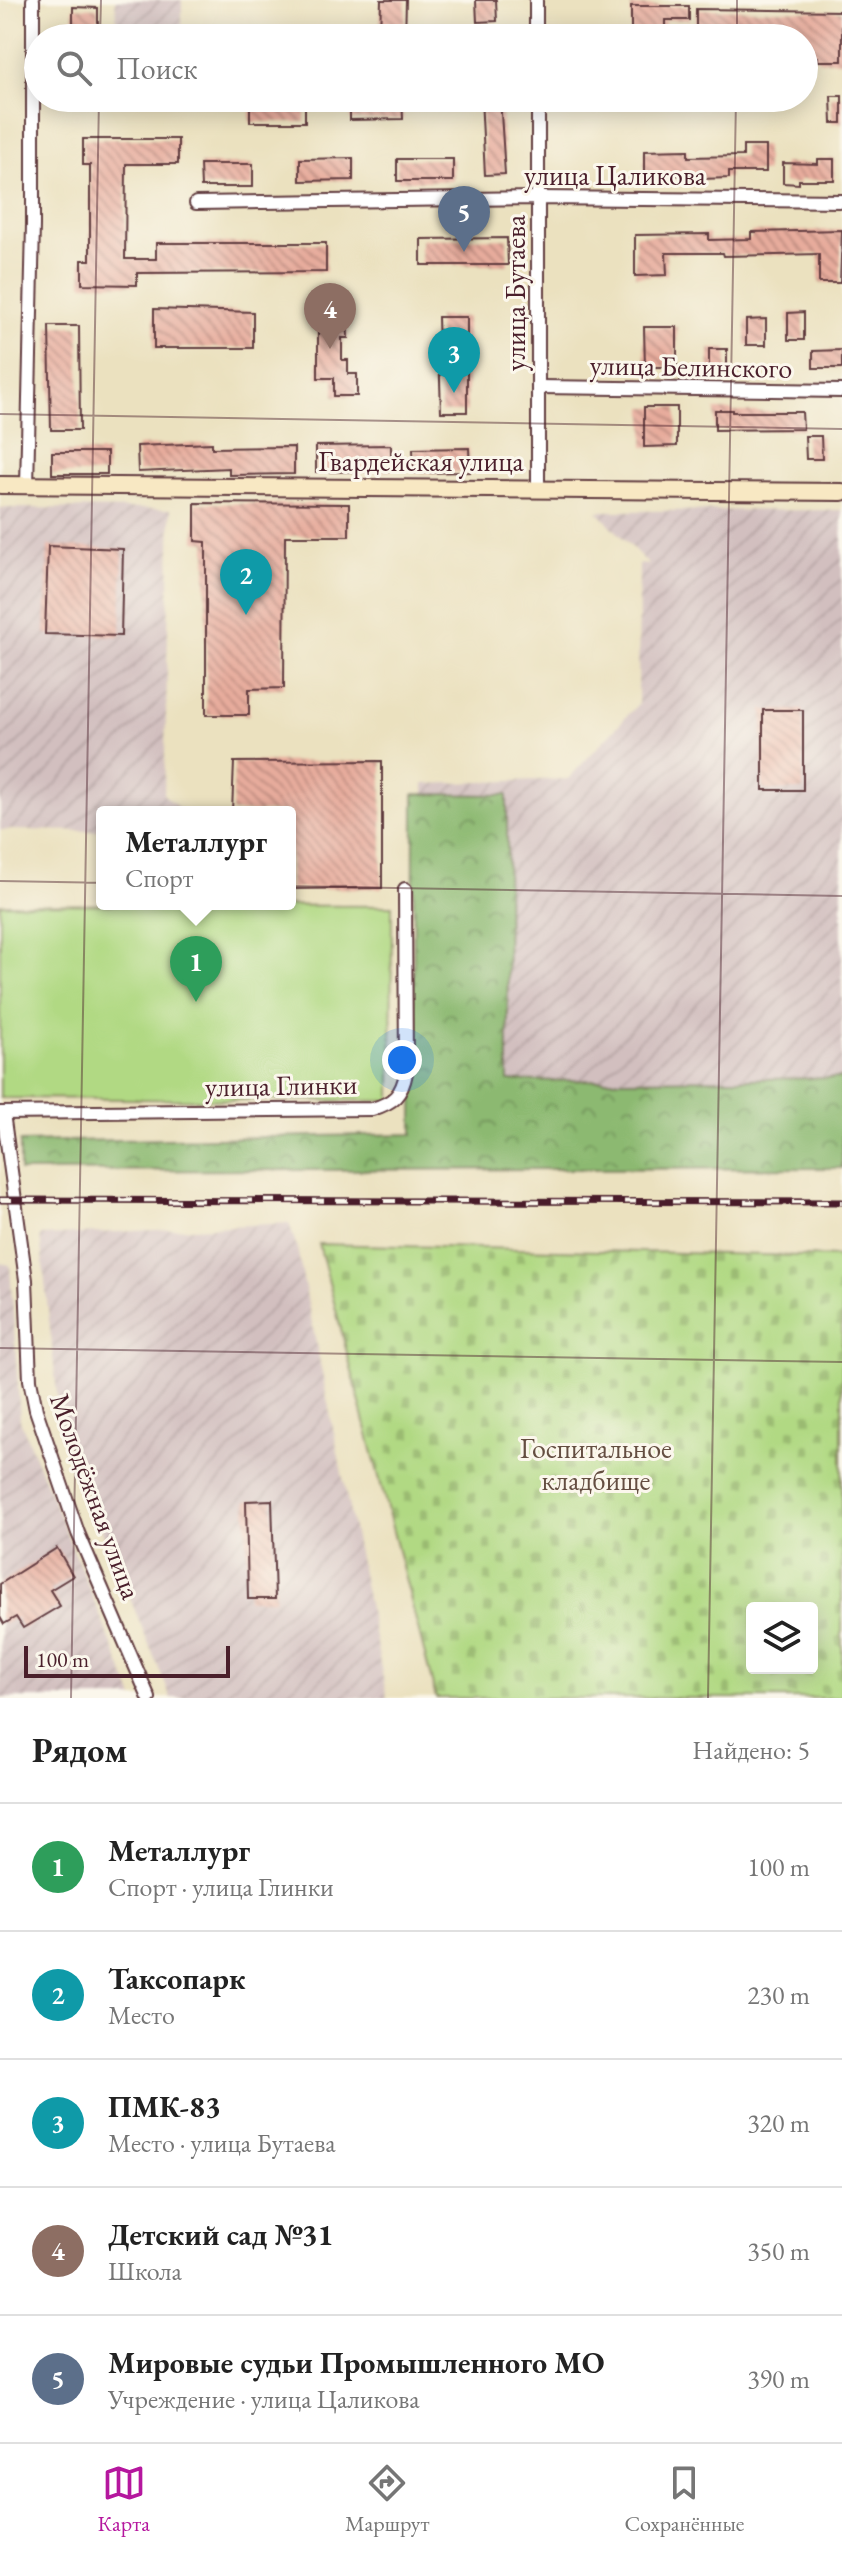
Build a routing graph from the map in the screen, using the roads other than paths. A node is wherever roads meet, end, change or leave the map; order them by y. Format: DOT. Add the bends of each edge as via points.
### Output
graph roads {
  1 [pos="33,0"];
  2 [pos="536,0"];
  3 [pos="33,24"];
  4 [pos="536,24"];
  5 [pos="33,112"];
  6 [pos="538,112"];
  7 [pos="539,198"];
  8 [pos="842,201"];
  9 [pos="196,203"];
  10 [pos="539,387"];
  11 [pos="842,391"];
  12 [pos="0,485"];
  13 [pos="27,486"];
  14 [pos="538,488"];
  15 [pos="842,492"];
  16 [pos="405,889"];
  17 [pos="2,1113"];
  18 [pos="149,1698"];
  1 -- 3 [label="street"];
  2 -- 4 [label="street"];
  5 -- 13 [label="street"];
  6 -- 7 [label="street, улица Бутаева"];
  7 -- 8 [label="street, улица Цаликова"];
  7 -- 9 [label="street, улица Цаликова"];
  7 -- 10 [label="street, улица Бутаева"];
  10 -- 11 [label="street, улица Белинского"];
  10 -- 14 [label="street, улица Бутаева"];
  12 -- 13 [label="street, Гвардейская улица"];
  13 -- 14 [label="street, Гвардейская улица"];
  14 -- 15 [label="street, Гвардейская улица"];
  16 -- 17 [label="street, улица Глинки" via="406,1073 404,1087 388,1104 372,1109"];
  17 -- 18 [label="street, Молодёжная улица" via="26,1280 36,1410 78,1533"];
}
